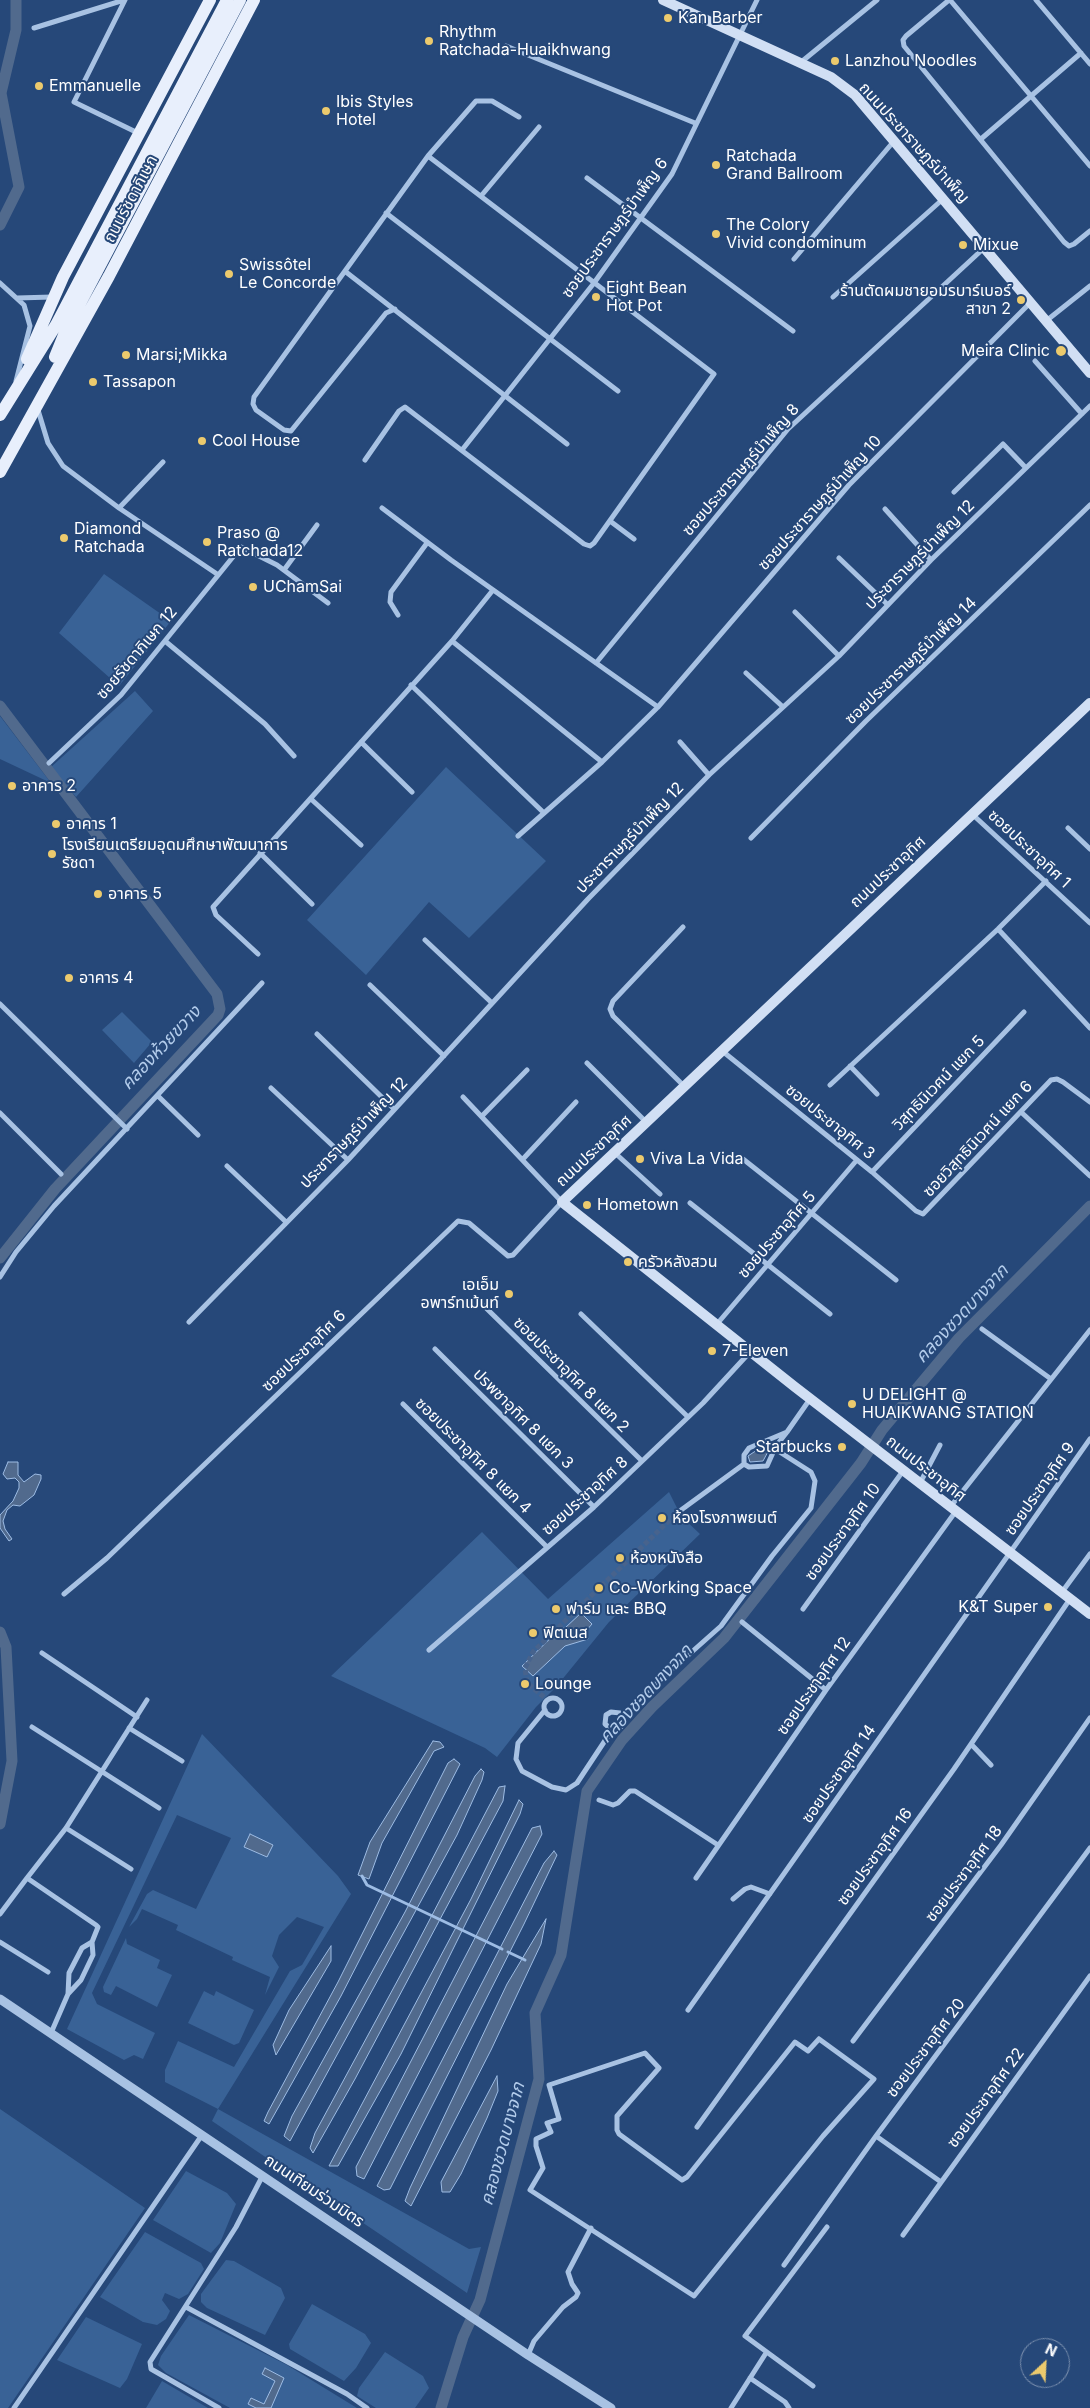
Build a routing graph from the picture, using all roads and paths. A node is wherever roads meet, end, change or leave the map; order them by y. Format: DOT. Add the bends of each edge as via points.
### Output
graph roads {
  1 [pos="124,0"];
  2 [pos="210,0"];
  3 [pos="227,0"];
  4 [pos="240,0"];
  5 [pos="254,0"];
  6 [pos="664,0"];
  7 [pos="757,0"];
  8 [pos="877,0"];
  9 [pos="950,0"];
  10 [pos="1036,0"];
  11 [pos="34,28"];
  12 [pos="739,35"];
  13 [pos="506,46"];
  14 [pos="1081,54"];
  15 [pos="799,64"];
  16 [pos="1090,64"];
  17 [pos="1032,96"];
  18 [pos="519,117"];
  19 [pos="695,123"];
  20 [pos="539,127"];
  21 [pos="139,133"];
  22 [pos="981,139"];
  23 [pos="894,141"];
  24 [pos="428,156"];
  25 [pos="1090,166"];
  26 [pos="587,178"];
  27 [pos="481,196"];
  28 [pos="944,198"];
  29 [pos="386,213"];
  30 [pos="641,219"];
  31 [pos="1089,234"];
  32 [pos="985,246"];
  33 [pos="794,259"];
  34 [pos="346,272"];
  35 [pos="0,283"];
  36 [pos="594,283"];
  37 [pos="1090,286"];
  38 [pos="54,297"];
  39 [pos="17,298"];
  40 [pos="832,298"];
  41 [pos="1031,302"];
  42 [pos="395,309"];
  43 [pos="1046,321"];
  44 [pos="793,331"];
  45 [pos="549,339"];
  46 [pos="1035,362"];
  47 [pos="1090,373"];
  48 [pos="13,391"];
  49 [pos="618,391"];
  50 [pos="504,395"];
  51 [pos="1090,406"];
  52 [pos="34,407"];
  53 [pos="1082,414"];
  54 [pos="0,415"];
  55 [pos="567,444"];
  56 [pos="462,450"];
  57 [pos="365,460"];
  58 [pos="164,462"];
  59 [pos="1026,468"];
  60 [pos="0,472"];
  61 [pos="954,492"];
  62 [pos="1090,505"];
  63 [pos="119,508"];
  64 [pos="382,508"];
  65 [pos="885,509"];
  66 [pos="610,521"];
  67 [pos="317,525"];
  68 [pos="634,539"];
  69 [pos="427,543"];
  70 [pos="839,558"];
  71 [pos="931,560"];
  72 [pos="284,570"];
  73 [pos="217,574"];
  74 [pos="493,590"];
  75 [pos="328,603"];
  76 [pos="888,605"];
  77 [pos="795,612"];
  78 [pos="398,615"];
  79 [pos="165,641"];
  80 [pos="452,641"];
  81 [pos="839,656"];
  82 [pos="596,663"];
  83 [pos="746,673"];
  84 [pos="411,685"];
  85 [pos="1090,702"];
  86 [pos="658,707"];
  87 [pos="783,707"];
  88 [pos="361,742"];
  89 [pos="680,742"];
  90 [pos="294,756"];
  91 [pos="602,762"];
  92 [pos="49,764"];
  93 [pos="709,774"];
  94 [pos="412,792"];
  95 [pos="311,799"];
  96 [pos="544,813"];
  97 [pos="972,814"];
  98 [pos="1068,828"];
  99 [pos="518,836"];
  100 [pos="751,838"];
  101 [pos="361,845"];
  102 [pos="1090,850"];
  103 [pos="260,853"];
  104 [pos="1046,881"];
  105 [pos="312,904"];
  106 [pos="1090,923"];
  107 [pos="683,927"];
  108 [pos="998,929"];
  109 [pos="425,940"];
  110 [pos="258,954"];
  111 [pos="262,983"];
  112 [pos="370,985"];
  113 [pos="492,1003"];
  114 [pos="0,1004"];
  115 [pos="1024,1012"];
  116 [pos="1090,1028"];
  117 [pos="317,1034"];
  118 [pos="721,1050"];
  119 [pos="444,1056"];
  120 [pos="587,1062"];
  121 [pos="850,1066"];
  122 [pos="527,1070"];
  123 [pos="830,1085"];
  124 [pos="684,1086"];
  125 [pos="271,1088"];
  126 [pos="877,1094"];
  127 [pos="158,1096"];
  128 [pos="463,1098"];
  129 [pos="576,1102"];
  130 [pos="1090,1102"];
  131 [pos="394,1110"];
  132 [pos="1021,1112"];
  133 [pos="0,1114"];
  134 [pos="482,1116"];
  135 [pos="647,1122"];
  136 [pos="126,1128"];
  137 [pos="198,1135"];
  138 [pos="615,1153"];
  139 [pos="523,1159"];
  140 [pos="348,1160"];
  141 [pos="743,1160"];
  142 [pos="856,1161"];
  143 [pos="227,1166"];
  144 [pos="872,1172"];
  145 [pos="61,1174"];
  146 [pos="1090,1176"];
  147 [pos="660,1194"];
  148 [pos="562,1202"];
  149 [pos="690,1203"];
  150 [pos="814,1213"];
  151 [pos="923,1214"];
  152 [pos="286,1222"];
  153 [pos="768,1265"];
  154 [pos="0,1277"];
  155 [pos="896,1280"];
  156 [pos="483,1305"];
  157 [pos="581,1314"];
  158 [pos="830,1314"];
  159 [pos="189,1322"];
  160 [pos="716,1324"];
  161 [pos="982,1329"];
  162 [pos="1090,1330"];
  163 [pos="435,1349"];
  164 [pos="750,1351"];
  165 [pos="1050,1379"];
  166 [pos="811,1398"];
  167 [pos="403,1404"];
  168 [pos="687,1416"];
  169 [pos="787,1432"];
  170 [pos="1090,1440"];
  171 [pos="940,1445"];
  172 [pos="775,1449"];
  173 [pos="642,1461"];
  174 [pos="744,1464"];
  175 [pos="903,1470"];
  176 [pos="920,1483"];
  177 [pos="594,1507"];
  178 [pos="953,1509"];
  179 [pos="677,1513"];
  180 [pos="546,1547"];
  181 [pos="1010,1552"];
  182 [pos="1090,1554"];
  183 [pos="64,1594"];
  184 [pos="1066,1596"];
  185 [pos="803,1609"];
  186 [pos="1090,1614"];
  187 [pos="742,1622"];
  188 [pos="429,1650"];
  189 [pos="42,1653"];
  190 [pos="826,1690"];
  191 [pos="148,1700"];
  192 [pos="544,1710"];
  193 [pos="137,1716"];
  194 [pos="624,1718"];
  195 [pos="1090,1718"];
  196 [pos="32,1727"];
  197 [pos="129,1728"];
  198 [pos="612,1730"];
  199 [pos="971,1744"];
  200 [pos="182,1761"];
  201 [pos="991,1765"];
  202 [pos="102,1772"];
  203 [pos="599,1800"];
  204 [pos="159,1808"];
  205 [pos="66,1828"];
  206 [pos="718,1845"];
  207 [pos="1090,1848"];
  208 [pos="131,1869"];
  209 [pos="27,1878"];
  210 [pos="696,1878"];
  211 [pos="770,1894"];
  212 [pos="733,1898"];
  213 [pos="0,1914"];
  214 [pos="0,1942"];
  215 [pos="92,1942"];
  216 [pos="48,1972"];
  217 [pos="1090,1976"];
  218 [pos="68,1994"];
  219 [pos="0,1999"];
  220 [pos="688,2010"];
  221 [pos="51,2033"];
  222 [pos="853,2041"];
  223 [pos="697,2128"];
  224 [pos="203,2134"];
  225 [pos="876,2136"];
  226 [pos="263,2175"];
  227 [pos="941,2182"];
  228 [pos="827,2227"];
  229 [pos="591,2228"];
  230 [pos="903,2235"];
  231 [pos="784,2265"];
  232 [pos="186,2307"];
  233 [pos="766,2353"];
  234 [pos="528,2355"];
  235 [pos="750,2378"];
  236 [pos="813,2386"];
  237 [pos="14,2408"];
  238 [pos="219,2408"];
  239 [pos="367,2408"];
  240 [pos="611,2408"];
  241 [pos="731,2408"];
  242 [pos="789,2408"];
  1 -- 11 [label="street"];
  1 -- 21 [label="street" via="74,102"];
  2 -- 21 [label="main road, ถนนรัชดาภิเษก"];
  3 -- 48 [label="main road, ถนนรัชดาภิเษก" via="56,325"];
  4 -- 52 [label="main road, ถนนรัชดาภิเษก" via="66,330"];
  5 -- 52 [label="main road, ถนนรัชดาภิเษก" via="109,276"];
  6 -- 12 [label="main road, ถนนประชาราษฎร์บำเพ็ญ"];
  7 -- 12 [label="street, ซอยประชาราษฎร์บำเพ็ญ 6"];
  8 -- 15 [label="street"];
  9 -- 17 [label="street"];
  9 -- 22 [label="street" via="906,36 904,46"];
  10 -- 14 [label="street"];
  12 -- 15 [label="main road, ถนนประชาราษฎร์บำเพ็ญ"];
  12 -- 19 [label="street, ซอยประชาราษฎร์บำเพ็ญ 6"];
  13 -- 19 [label="street"];
  14 -- 16 [label="street"];
  14 -- 17 [label="street"];
  15 -- 23 [label="main road, ถนนประชาราษฎร์บำเพ็ญ" via="830,77 855,95"];
  17 -- 22 [label="street"];
  17 -- 25 [label="street"];
  18 -- 24 [label="street" via="492,101 476,101"];
  19 -- 30 [label="street, ซอยประชาราษฎร์บำเพ็ญ 6" via="672,174"];
  20 -- 27 [label="street"];
  21 -- 38 [label="main road, ถนนรัชดาภิเษก"];
  22 -- 31 [label="street" via="1064,242 1069,246"];
  23 -- 28 [label="main road, ถนนประชาราษฎร์บำเพ็ญ"];
  23 -- 33 [label="street"];
  24 -- 27 [label="street"];
  24 -- 29 [label="street"];
  26 -- 30 [label="street"];
  27 -- 36 [label="street"];
  28 -- 32 [label="main road, ถนนประชาราษฎร์บำเพ็ญ"];
  28 -- 40 [label="street"];
  29 -- 34 [label="street"];
  29 -- 45 [label="street"];
  30 -- 36 [label="street, ซอยประชาราษฎร์บำเพ็ญ 6"];
  30 -- 44 [label="street"];
  32 -- 41 [label="main road, ถนนประชาราษฎร์บำเพ็ญ"];
  32 -- 82 [label="street, ซอยประชาราษฎร์บำเพ็ญ 8" via="788,429"];
  34 -- 42 [label="street"];
  34 -- 42 [label="street" via="254,397 256,410 284,430 291,431 386,313"];
  35 -- 39 [label="street"];
  36 -- 45 [label="street, ซอยประชาราษฎร์บำเพ็ญ 6"];
  36 -- 66 [label="street" via="714,374"];
  37 -- 43 [label="street"];
  38 -- 39 [label="street"];
  38 -- 48 [label="main road, ถนนรัชดาภิเษก"];
  39 -- 48 [label="street" via="24,305 30,326"];
  41 -- 43 [label="main road, ถนนประชาราษฎร์บำเพ็ญ"];
  41 -- 86 [label="street, ซอยประชาราษฎร์บำเพ็ญ 10" via="849,485"];
  42 -- 50 [label="street"];
  43 -- 47 [label="main road, ถนนประชาราษฎร์บำเพ็ญ"];
  45 -- 49 [label="street"];
  45 -- 50 [label="street, ซอยประชาราษฎร์บำเพ็ญ 6"];
  46 -- 53 [label="street"];
  48 -- 54 [label="main road, ถนนรัชดาภิเษก"];
  50 -- 55 [label="street"];
  50 -- 56 [label="street, ซอยประชาราษฎร์บำเพ็ญ 6"];
  51 -- 53 [label="street, ประชาราษฎร์บำเพ็ญ 12"];
  52 -- 60 [label="main road, ถนนรัชดาภิเษก"];
  52 -- 63 [label="street" via="56,459"];
  53 -- 59 [label="street, ประชาราษฎร์บำเพ็ญ 12"];
  56 -- 57 [label="street" via="405,407"];
  56 -- 66 [label="street" via="584,544 590,546 594,543"];
  58 -- 63 [label="street"];
  59 -- 61 [label="street" via="1002,444"];
  59 -- 71 [label="street, ประชาราษฎร์บำเพ็ญ 12"];
  62 -- 100 [label="street, ซอยประชาราษฎร์บำเพ็ญ 14" via="869,718"];
  63 -- 73 [label="street"];
  64 -- 69 [label="street"];
  65 -- 71 [label="street"];
  66 -- 68 [label="street"];
  67 -- 72 [label="street"];
  69 -- 74 [label="street"];
  69 -- 78 [label="street" via="391,592 390,602"];
  70 -- 76 [label="street"];
  71 -- 76 [label="street, ประชาราษฎร์บำเพ็ญ 12"];
  72 -- 73 [label="street, ซอยรัชดาภิเษก 12" via="241,546"];
  72 -- 75 [label="street, ซอยรัชดาภิเษก 12"];
  73 -- 79 [label="street, ซอยรัชดาภิเษก 12"];
  74 -- 80 [label="street"];
  74 -- 82 [label="street"];
  76 -- 81 [label="street, ประชาราษฎร์บำเพ็ญ 12"];
  77 -- 81 [label="street"];
  79 -- 90 [label="street" via="265,724"];
  79 -- 92 [label="street, ซอยรัชดาภิเษก 12" via="121,695"];
  80 -- 84 [label="street"];
  80 -- 91 [label="street"];
  81 -- 87 [label="street, ประชาราษฎร์บำเพ็ญ 12"];
  82 -- 86 [label="street"];
  83 -- 87 [label="street"];
  84 -- 88 [label="street"];
  84 -- 96 [label="street"];
  85 -- 97 [label="main road, ถนนประชาอุทิศ"];
  86 -- 91 [label="street, ซอยประชาราษฎร์บำเพ็ญ 10"];
  87 -- 93 [label="street, ประชาราษฎร์บำเพ็ญ 12"];
  88 -- 94 [label="street"];
  88 -- 95 [label="street"];
  89 -- 93 [label="street"];
  91 -- 96 [label="street, ซอยประชาราษฎร์บำเพ็ญ 10"];
  93 -- 113 [label="street, ประชาราษฎร์บำเพ็ญ 12"];
  95 -- 101 [label="street"];
  95 -- 103 [label="street"];
  96 -- 99 [label="street, ซอยประชาราษฎร์บำเพ็ญ 10"];
  97 -- 104 [label="street, ซอยประชาอุทิศ 1"];
  97 -- 118 [label="main road, ถนนประชาอุทิศ"];
  98 -- 102 [label="street"];
  103 -- 105 [label="street"];
  103 -- 110 [label="street" via="213,907 216,915"];
  104 -- 106 [label="street, ซอยประชาอุทิศ 1"];
  104 -- 108 [label="street"];
  107 -- 124 [label="street" via="613,1001 610,1009"];
  108 -- 116 [label="street"];
  108 -- 121 [label="street"];
  109 -- 113 [label="street"];
  111 -- 127 [label="street"];
  112 -- 119 [label="street"];
  113 -- 119 [label="street, ประชาราษฎร์บำเพ็ญ 12"];
  114 -- 136 [label="street"];
  115 -- 144 [label="street, วิสุทธินิเวศน์ แยก 5"];
  117 -- 131 [label="street"];
  118 -- 124 [label="main road, ถนนประชาอุทิศ"];
  118 -- 142 [label="street, ซอยประชาอุทิศ 3"];
  119 -- 131 [label="street, ประชาราษฎร์บำเพ็ญ 12"];
  120 -- 135 [label="street"];
  121 -- 123 [label="street"];
  121 -- 126 [label="street"];
  122 -- 134 [label="street"];
  124 -- 135 [label="main road, ถนนประชาอุทิศ"];
  125 -- 140 [label="street"];
  127 -- 136 [label="street"];
  127 -- 137 [label="street"];
  128 -- 134 [label="street"];
  129 -- 139 [label="street"];
  130 -- 132 [label="street, ซอยวิสุทธินิเวศน์ แยก 6" via="1057,1079 1051,1080"];
  131 -- 140 [label="street, ประชาราษฎร์บำเพ็ญ 12"];
  132 -- 146 [label="street"];
  132 -- 151 [label="street, ซอยวิสุทธินิเวศน์ แยก 6"];
  133 -- 145 [label="street"];
  134 -- 139 [label="street"];
  135 -- 138 [label="main road, ถนนประชาอุทิศ"];
  136 -- 154 [label="street" via="54,1206"];
  138 -- 147 [label="street"];
  138 -- 148 [label="main road, ถนนประชาอุทิศ"];
  139 -- 148 [label="street"];
  140 -- 152 [label="street, ประชาราษฎร์บำเพ็ญ 12"];
  141 -- 150 [label="street"];
  142 -- 144 [label="street, ซอยประชาอุทิศ 3"];
  142 -- 150 [label="street, ซอยประชาอุทิศ 5"];
  143 -- 152 [label="street"];
  144 -- 151 [label="street, ซอยประชาอุทิศ 3"];
  148 -- 160 [label="main road, ถนนประชาอุทิศ"];
  148 -- 183 [label="street, ซอยประชาอุทิศ 6" via="513,1255 508,1256 468,1223 458,1221 107,1558"];
  149 -- 153 [label="street"];
  150 -- 153 [label="street, ซอยประชาอุทิศ 5"];
  150 -- 155 [label="street"];
  152 -- 159 [label="street, ประชาราษฎร์บำเพ็ญ 12"];
  153 -- 158 [label="street"];
  153 -- 160 [label="street, ซอยประชาอุทิศ 5"];
  156 -- 173 [label="street, ซอยประชาอุทิศ 8 แยก 2"];
  157 -- 168 [label="street"];
  160 -- 164 [label="main road, ถนนประชาอุทิศ"];
  161 -- 165 [label="street"];
  162 -- 165 [label="street, ซอยประชาอุทิศ 12"];
  163 -- 177 [label="street, ปรพชาอุทิศ 8 แยก 3"];
  164 -- 166 [label="main road, ถนนประชาอุทิศ"];
  164 -- 168 [label="street, ซอยประชาอุทิศ 8"];
  165 -- 178 [label="street, ซอยประชาอุทิศ 12"];
  166 -- 169 [label="street"];
  166 -- 175 [label="main road, ถนนประชาอุทิศ"];
  167 -- 180 [label="street, ซอยประชาอุทิศ 8 แยก 4"];
  168 -- 173 [label="street, ซอยประชาอุทิศ 8"];
  169 -- 172 [label="street"];
  169 -- 174 [label="street" via="749,1448 744,1455"];
  170 -- 181 [label="street, ซอยประชาอุทิศ 9"];
  171 -- 176 [label="street"];
  172 -- 174 [label="street" via="767,1466 748,1467"];
  172 -- 194 [label="street" via="810,1472 815,1481 811,1508 721,1626 641,1697"];
  173 -- 177 [label="street, ซอยประชาอุทิศ 8"];
  174 -- 179 [label="street"];
  175 -- 176 [label="main road, ถนนประชาอุทิศ"];
  175 -- 185 [label="street, ซอยประชาอุทิศ 10"];
  176 -- 178 [label="main road, ถนนประชาอุทิศ"];
  177 -- 180 [label="street, ซอยประชาอุทิศ 8"];
  178 -- 181 [label="main road, ถนนประชาอุทิศ"];
  178 -- 190 [label="street, ซอยประชาอุทิศ 12"];
  180 -- 188 [label="street, ซอยประชาอุทิศ 8"];
  181 -- 184 [label="main road, ถนนประชาอุทิศ"];
  181 -- 211 [label="street, ซอยประชาอุทิศ 14"];
  182 -- 184 [label="street, ซอยประชาอุทิศ 16"];
  184 -- 186 [label="main road, ถนนประชาอุทิศ"];
  184 -- 199 [label="street, ซอยประชาอุทิศ 16"];
  187 -- 190 [label="street"];
  189 -- 193 [label="street"];
  190 -- 206 [label="street, ซอยประชาอุทิศ 12"];
  191 -- 193 [label="street"];
  192 -- 192 [label="street" via="554,1716 562,1710 562,1704 559,1699 545,1698"];
  192 -- 198 [label="street" via="518,1743 516,1759 522,1771 552,1787 566,1790 577,1783"];
  193 -- 197 [label="street"];
  194 -- 198 [label="street" via="621,1727"];
  194 -- 198 [label="street" via="617,1711 608,1713 606,1724"];
  195 -- 222 [label="street, ซอยประชาอุทิศ 18" via="1001,1846"];
  196 -- 202 [label="street"];
  197 -- 200 [label="street"];
  197 -- 202 [label="street"];
  199 -- 201 [label="street"];
  199 -- 223 [label="street, ซอยประชาอุทิศ 16"];
  202 -- 204 [label="street"];
  202 -- 205 [label="street"];
  203 -- 206 [label="street" via="613,1805 630,1791 635,1791"];
  205 -- 208 [label="street"];
  205 -- 209 [label="street"];
  206 -- 210 [label="street, ซอยประชาอุทิศ 12"];
  207 -- 225 [label="street, ซอยประชาอุทิศ 20"];
  209 -- 213 [label="street"];
  209 -- 215 [label="street" via="96,1925"];
  211 -- 212 [label="street" via="750,1887"];
  211 -- 220 [label="street, ซอยประชาอุทิศ 14"];
  214 -- 216 [label="street"];
  215 -- 218 [label="street" via="94,1955 81,1980"];
  215 -- 218 [label="street" via="82,1948 69,1973"];
  217 -- 227 [label="street, ซอยประชาอุทิศ 22"];
  218 -- 221 [label="street"];
  219 -- 221 [label="street, ถนนเทียมร่วมมิตร"];
  221 -- 224 [label="street, ถนนเทียมร่วมมิตร"];
  224 -- 226 [label="street, ถนนเทียมร่วมมิตร"];
  224 -- 237 [label="street"];
  225 -- 227 [label="street"];
  225 -- 231 [label="street, ซอยประชาอุทิศ 20"];
  226 -- 232 [label="street" via="236,2227"];
  226 -- 234 [label="street, ถนนเทียมร่วมมิตร"];
  227 -- 230 [label="street, ซอยประชาอุทิศ 22"];
  228 -- 233 [label="street" via="745,2336"];
  229 -- 229 [label="street" via="530,2190 543,2168 536,2139 551,2132 547,2123 559,2118 549,2085 645,2053 659,2068 617,2116 617,2130 682,2180 795,2042 808,2051 819,2039 874,2079 823,2136 694,2296"];
  229 -- 234 [label="street" via="568,2272 576,2297 562,2307 534,2341"];
  232 -- 238 [label="street" via="156,2351 150,2362 151,2369"];
  232 -- 239 [label="street"];
  233 -- 235 [label="street"];
  233 -- 236 [label="street"];
  234 -- 240 [label="street, ถนนเทียมร่วมมิตร"];
  235 -- 241 [label="street"];
  235 -- 242 [label="street"];
}
